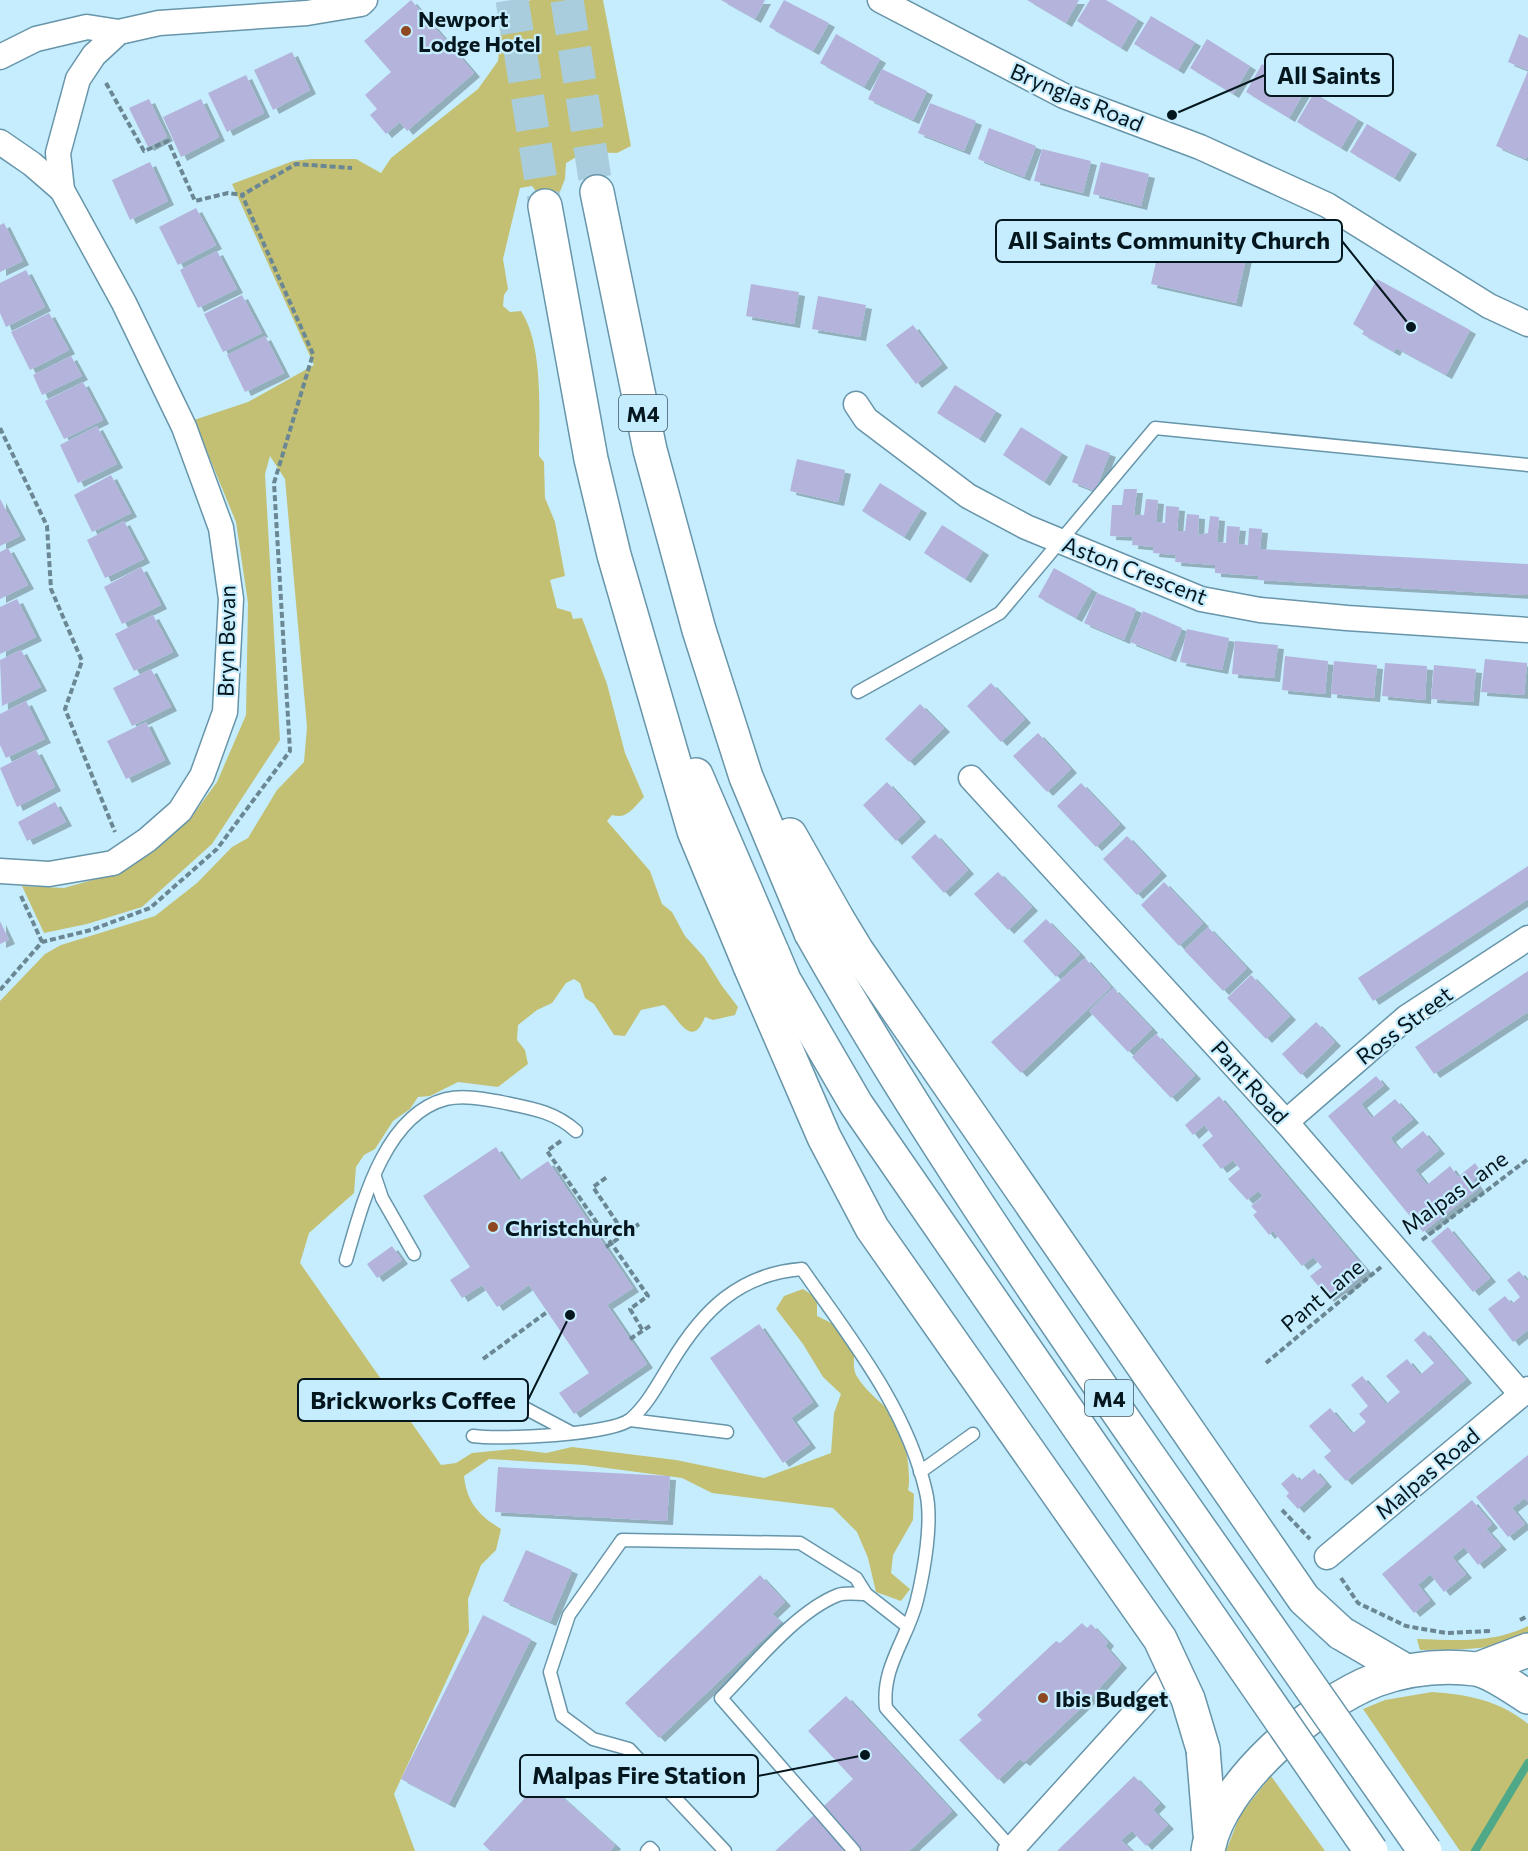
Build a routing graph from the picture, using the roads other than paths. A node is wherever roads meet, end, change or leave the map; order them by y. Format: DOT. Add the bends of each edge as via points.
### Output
graph roads {
  1 [pos="366,0"];
  2 [pos="880,0"];
  3 [pos="119,32"];
  4 [pos="0,57"];
  5 [pos="0,142"];
  6 [pos="62,190"];
  7 [pos="597,192"];
  8 [pos="545,207"];
  9 [pos="1528,324"];
  10 [pos="856,404"];
  11 [pos="1528,465"];
  12 [pos="1063,542"];
  13 [pos="1528,630"];
  14 [pos="858,692"];
  15 [pos="970,778"];
  16 [pos="0,871"];
  17 [pos="824,926"];
  18 [pos="1528,938"];
  19 [pos="762,960"];
  20 [pos="1286,1122"];
  21 [pos="576,1131"];
  22 [pos="375,1177"];
  23 [pos="414,1254"];
  24 [pos="346,1260"];
  25 [pos="1524,1392"];
  26 [pos="519,1405"];
  27 [pos="630,1420"];
  28 [pos="571,1432"];
  29 [pos="727,1432"];
  30 [pos="973,1434"];
  31 [pos="473,1436"];
  32 [pos="920,1472"];
  33 [pos="1327,1557"];
  34 [pos="866,1594"];
  35 [pos="907,1626"];
  36 [pos="1519,1638"];
  37 [pos="1478,1669"];
  38 [pos="1406,1671"];
  39 [pos="1164,1681"];
  40 [pos="1528,1697"];
  41 [pos="1209,1842"];
  42 [pos="1011,1850"];
  43 [pos="647,1851"];
  44 [pos="653,1851"];
  45 [pos="725,1851"];
  46 [pos="854,1851"];
  47 [pos="1371,1851"];
  48 [pos="1425,1851"];
  1 -- 3 [label="street" via="307,13 171,21"];
  2 -- 9 [label="street, Brynglas Road" via="1064,96 1200,147 1327,205 1489,306"];
  3 -- 4 [label="street" via="87,27 36,39"];
  3 -- 6 [label="street, Bryn Bevan" via="78,79 57,153"];
  5 -- 6 [label="street, Bryn Bevan"];
  6 -- 16 [label="street, Bryn Bevan" via="124,303 184,427 221,528 231,599 225,712 202,776 180,812 147,840 113,863 49,874"];
  7 -- 17 [label="main road, M4" via="650,450 699,630 746,777"];
  8 -- 19 [label="main road, M4" via="591,459 638,641"];
  10 -- 12 [label="street, Aston Crescent" via="866,419 968,496"];
  11 -- 12 [label="lane" via="1155,428"];
  12 -- 13 [label="street, Aston Crescent" via="1201,599 1347,618"];
  12 -- 14 [label="lane" via="1000,613"];
  15 -- 20 [label="street, Pant Road"];
  17 -- 38 [label="main road, M4, bridge" via="864,961 1304,1599 1341,1633"];
  17 -- 48 [label="main road, M4, bridge" via="862,1023 967,1190"];
  18 -- 20 [label="street, Ross Street" via="1407,1017"];
  19 -- 41 [label="main road, M4, bridge" via="824,1137 872,1228 1160,1640 1188,1699 1203,1749"];
  19 -- 47 [label="main road, M4, bridge" via="784,980 856,1104"];
  20 -- 25 [label="street, Pant Road"];
  21 -- 22 [label="lane" via="551,1113 477,1098 447,1099 420,1112 399,1129"];
  22 -- 23 [label="lane" via="382,1198"];
  22 -- 24 [label="lane"];
  25 -- 33 [label="street, Malpas Road"];
  26 -- 28 [label="lane"];
  27 -- 28 [label="lane" via="602,1429"];
  27 -- 29 [label="lane"];
  27 -- 32 [label="lane" via="711,1309 758,1277 802,1269 886,1392"];
  28 -- 31 [label="lane" via="500,1438"];
  30 -- 32 [label="lane"];
  32 -- 35 [label="lane" via="927,1493 927,1540 916,1602"];
  34 -- 35 [label="lane"];
  34 -- 45 [label="lane" via="856,1578 800,1543 622,1540 569,1615 550,1672 562,1716 593,1739 629,1749"];
  34 -- 46 [label="lane" via="840,1594 818,1606 721,1698"];
  35 -- 42 [label="lane" via="894,1653 884,1690 885,1708"];
  36 -- 37 [label="main road"];
  37 -- 38 [label="main road"];
  37 -- 40 [label="main road"];
  38 -- 41 [label="main road" via="1351,1692 1319,1712 1260,1762 1222,1809"];
  39 -- 42 [label="street"];
  43 -- 44 [label="lane"];
}
